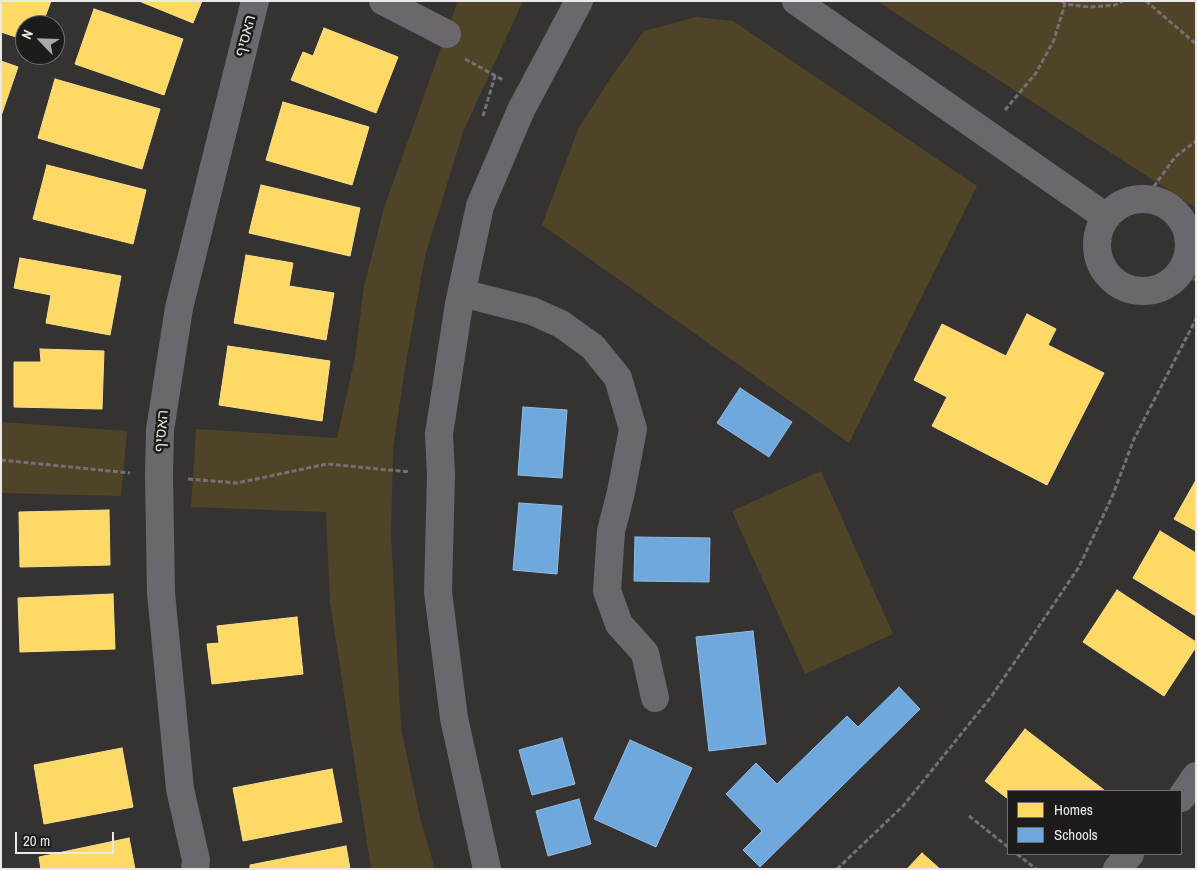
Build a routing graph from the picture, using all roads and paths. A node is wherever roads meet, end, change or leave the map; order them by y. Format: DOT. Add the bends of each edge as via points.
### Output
graph roads {
  1 [pos="256,1"];
  2 [pos="383,1"];
  3 [pos="578,1"];
  4 [pos="796,1"];
  5 [pos="1122,1"];
  6 [pos="1146,1"];
  7 [pos="1063,3"];
  8 [pos="448,34"];
  9 [pos="1196,44"];
  10 [pos="529,94"];
  11 [pos="982,131"];
  12 [pos="1196,141"];
  13 [pos="1145,199"];
  14 [pos="1106,217"];
  15 [pos="1189,275"];
  16 [pos="462,293"];
  17 [pos="1196,320"];
  18 [pos="1,460"];
  19 [pos="441,475"];
  20 [pos="159,476"];
  21 [pos="655,698"];
  22 [pos="969,816"];
  23 [pos="1007,846"];
  24 [pos="1018,855"];
  25 [pos="1129,855"];
  26 [pos="195,869"];
  27 [pos="487,869"];
  28 [pos="837,869"];
  29 [pos="1036,869"];
  30 [pos="1116,869"];
  1 -- 20 [label="street, האסיף" via="178,308 160,430"];
  2 -- 8 [label="street"];
  3 -- 10 [label="street"];
  4 -- 11 [label="street"];
  5 -- 7 [label="path" via="1115,5 1089,7"];
  6 -- 9 [label="path"];
  7 -- 11 [label="path" via="1054,40 1036,73 1004,112"];
  8 -- 10 [label="path" via="464,58"];
  10 -- 16 [label="street" via="480,206"];
  11 -- 14 [label="street"];
  12 -- 13 [label="path" via="1175,157"];
  13 -- 14 [label="street" via="1128,201"];
  13 -- 15 [label="street" via="1161,202 1177,214 1186,227"];
  14 -- 15 [label="street" via="1097,238 1097,256 1112,281 1135,292 1153,290"];
  16 -- 19 [label="street" via="439,434"];
  16 -- 21 [label="street" via="532,311 562,324 593,347 618,378 633,429 622,492 611,530 607,591 619,624 645,653"];
  17 -- 28 [label="path" via="1134,439 1112,497 1079,567 991,698 903,806"];
  18 -- 20 [label="path"];
  19 -- 20 [label="path" via="327,464 238,483"];
  19 -- 27 [label="street" via="438,592 454,718"];
  20 -- 26 [label="street, האסיף" via="162,602 180,789 196,860"];
  22 -- 23 [label="path"];
  24 -- 29 [label="path"];
  25 -- 30 [label="street"];
}
